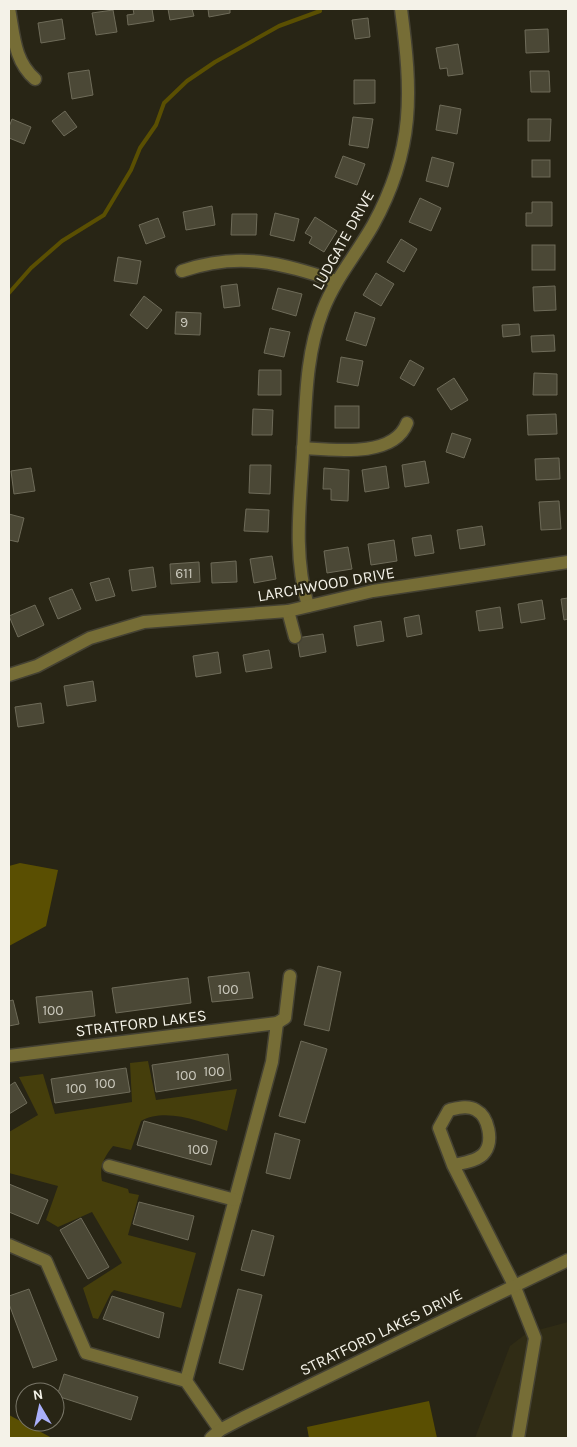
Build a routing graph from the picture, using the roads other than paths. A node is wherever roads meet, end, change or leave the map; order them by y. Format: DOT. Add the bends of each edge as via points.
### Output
graph roads {
  1 [pos="9,9"];
  2 [pos="400,9"];
  3 [pos="35,79"];
  4 [pos="182,271"];
  5 [pos="336,281"];
  6 [pos="407,423"];
  7 [pos="304,448"];
  8 [pos="568,562"];
  9 [pos="308,606"];
  10 [pos="288,610"];
  11 [pos="294,637"];
  12 [pos="9,675"];
  13 [pos="290,976"];
  14 [pos="277,1023"];
  15 [pos="9,1056"];
  16 [pos="109,1166"];
  17 [pos="453,1166"];
  18 [pos="235,1200"];
  19 [pos="9,1245"];
  20 [pos="568,1260"];
  21 [pos="514,1285"];
  22 [pos="186,1381"];
  23 [pos="215,1434"];
  24 [pos="518,1438"];
  1 -- 3 [label="street" via="17,54"];
  2 -- 5 [label="street, LUDGATE DRIVE" via="410,91 403,148 396,173 372,225"];
  4 -- 5 [label="street" via="220,261 258,260 287,265"];
  5 -- 7 [label="street, LUDGATE DRIVE" via="323,311 308,370"];
  6 -- 7 [label="street" via="397,439 388,445 350,449"];
  7 -- 9 [label="street, LUDGATE DRIVE" via="298,557"];
  8 -- 9 [label="street, LARCHWOOD DRIVE" via="373,591"];
  9 -- 10 [label="street, LARCHWOOD DRIVE"];
  10 -- 11 [label="street"];
  10 -- 12 [label="street, LARCHWOOD DRIVE" via="168,618 123,627 90,638 37,666"];
  13 -- 14 [label="street" via="285,1018"];
  14 -- 15 [label="street, STRATFORD LAKES"];
  14 -- 18 [label="street" via="272,1062"];
  16 -- 18 [label="street"];
  17 -- 17 [label="street" via="484,1153 490,1140 486,1122 478,1110 466,1107 450,1110 439,1128"];
  17 -- 21 [label="street"];
  18 -- 22 [label="street"];
  19 -- 22 [label="street" via="46,1260 86,1353"];
  20 -- 21 [label="street, STRATFORD LAKES DRIVE"];
  21 -- 23 [label="street, STRATFORD LAKES DRIVE"];
  21 -- 24 [label="street" via="535,1338"];
  22 -- 23 [label="street"];
}
